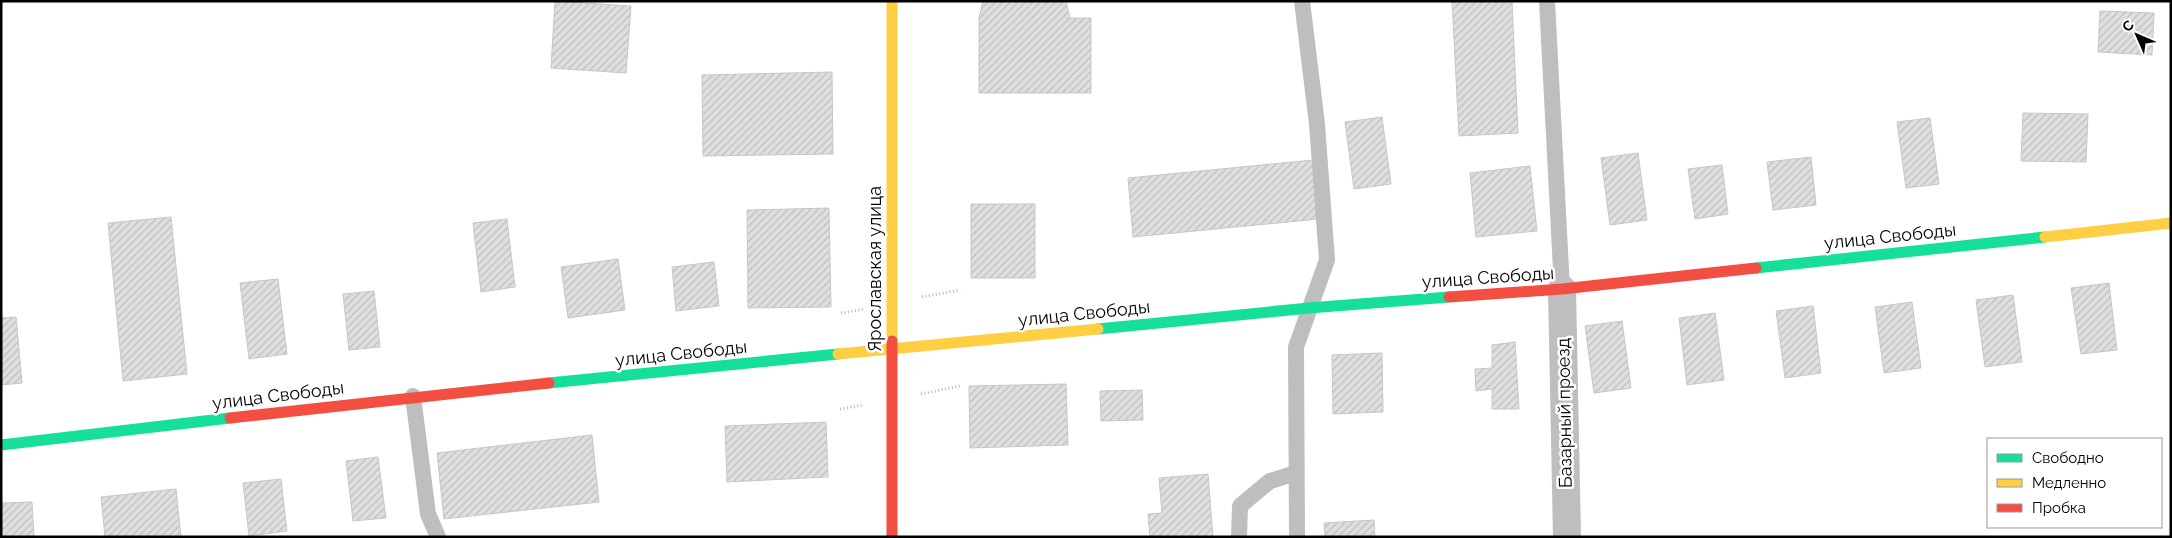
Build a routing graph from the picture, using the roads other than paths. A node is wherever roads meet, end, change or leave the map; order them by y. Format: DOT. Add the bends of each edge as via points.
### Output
graph roads {
  1 [pos="892,1"];
  2 [pos="1302,1"];
  3 [pos="1547,1"];
  4 [pos="2171,223"];
  5 [pos="1562,289"];
  6 [pos="1309,308"];
  7 [pos="891,350"];
  8 [pos="413,396"];
  9 [pos="1,445"];
  10 [pos="1296,473"];
  11 [pos="438,537"];
  12 [pos="892,537"];
  13 [pos="1239,537"];
  14 [pos="1297,537"];
  15 [pos="1567,537"];
  1 -- 7 [label="street, Ярославская улица"];
  2 -- 6 [label="lane" via="1317,124 1327,260"];
  3 -- 5 [label="lane"];
  4 -- 5 [label="street, улица Свободы"];
  5 -- 6 [label="street, улица Свободы"];
  5 -- 15 [label="street, Базарный проезд"];
  6 -- 7 [label="street, улица Свободы"];
  6 -- 10 [label="lane" via="1296,346"];
  7 -- 8 [label="street, улица Свободы"];
  7 -- 12 [label="street, Ярославская улица"];
  8 -- 9 [label="street, улица Свободы"];
  8 -- 11 [label="lane" via="428,514"];
  10 -- 13 [label="lane" via="1270,480 1240,506"];
  10 -- 14 [label="lane"];
}
